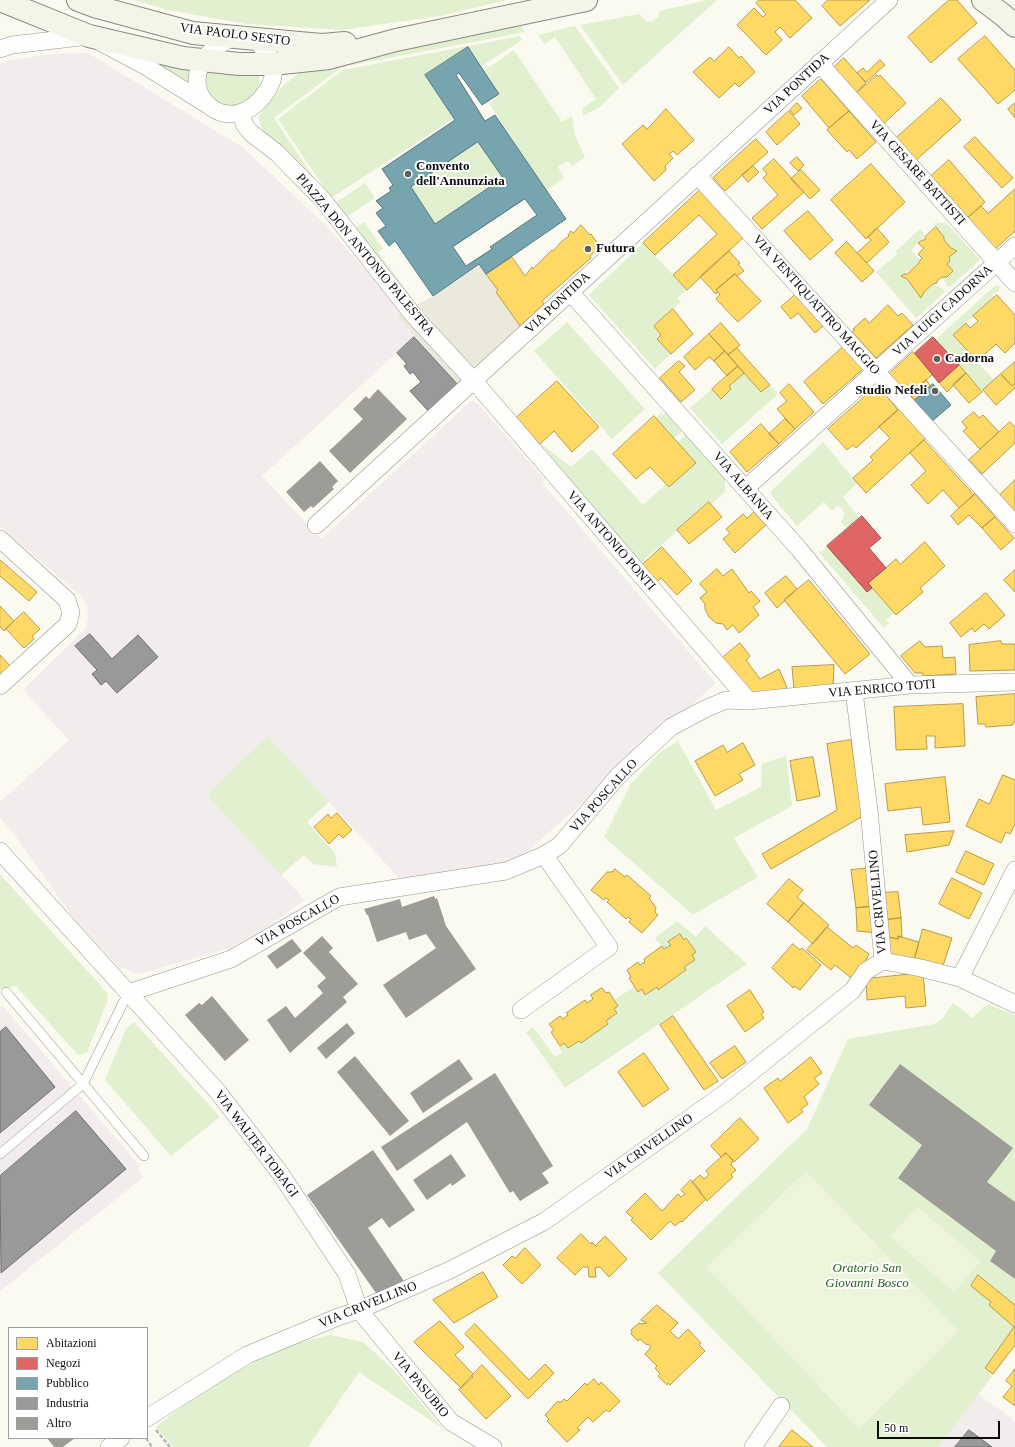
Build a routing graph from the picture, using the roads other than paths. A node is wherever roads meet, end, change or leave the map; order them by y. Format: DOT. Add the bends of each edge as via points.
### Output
graph roads {
  1 [pos="0,0"];
  2 [pos="78,0"];
  3 [pos="586,0"];
  4 [pos="889,0"];
  5 [pos="983,0"];
  6 [pos="1015,26"];
  7 [pos="89,36"];
  8 [pos="244,37"];
  9 [pos="396,40"];
  10 [pos="0,49"];
  11 [pos="203,61"];
  12 [pos="819,63"];
  13 [pos="273,64"];
  14 [pos="208,105"];
  15 [pos="242,113"];
  16 [pos="698,175"];
  17 [pos="1015,246"];
  18 [pos="997,262"];
  19 [pos="1015,283"];
  20 [pos="570,292"];
  21 [pos="876,371"];
  22 [pos="474,381"];
  23 [pos="746,488"];
  24 [pos="316,524"];
  25 [pos="1015,524"];
  26 [pos="0,539"];
  27 [pos="1015,682"];
  28 [pos="910,685"];
  29 [pos="0,686"];
  30 [pos="854,691"];
  31 [pos="749,701"];
  32 [pos="0,851"];
  33 [pos="544,855"];
  34 [pos="1015,870"];
  35 [pos="883,961"];
  36 [pos="960,978"];
  37 [pos="6,992"];
  38 [pos="128,994"];
  39 [pos="1015,1004"];
  40 [pos="521,1010"];
  41 [pos="83,1084"];
  42 [pos="0,1154"];
  43 [pos="144,1156"];
  44 [pos="359,1310"];
  45 [pos="781,1406"];
  46 [pos="148,1417"];
  47 [pos="120,1439"];
  48 [pos="109,1447"];
  49 [pos="492,1447"];
  50 [pos="753,1447"];
  1 -- 7 [label="street, VIA PAOLO SESTO"];
  2 -- 8 [label="street, VIA PAOLO SESTO" via="193,33"];
  3 -- 9 [label="street, VIA PAOLO SESTO"];
  4 -- 12 [label="street, VIA PONTIDA"];
  5 -- 6 [label="street"];
  7 -- 10 [label="street" via="12,45"];
  7 -- 11 [label="street, VIA PAOLO SESTO" via="161,54"];
  7 -- 14 [label="street, VIA PAOLO SESTO" via="147,67"];
  8 -- 9 [label="street, VIA PAOLO SESTO" via="322,44"];
  8 -- 11 [label="street" via="218,46"];
  8 -- 13 [label="street" via="267,52"];
  9 -- 13 [label="street, VIA PAOLO SESTO" via="329,58"];
  11 -- 13 [label="street, VIA PAOLO SESTO" via="224,64"];
  11 -- 14 [label="street" via="197,81 199,93"];
  12 -- 16 [label="street, VIA PONTIDA"];
  12 -- 18 [label="street, VIA CESARE BATTISTI"];
  13 -- 15 [label="street" via="274,75 262,99 254,108"];
  14 -- 15 [label="street, VIA PAOLO SESTO" via="230,114"];
  15 -- 22 [label="street, PIAZZA DON ANTONIO PALESTRA" via="244,124 251,133 277,153 323,200 414,316"];
  16 -- 20 [label="street, VIA PONTIDA"];
  16 -- 21 [label="street, VIA VENTIQUATTRO MAGGIO"];
  17 -- 18 [label="street, VIA LUIGI CADORNA"];
  18 -- 19 [label="street, VIA CESARE BATTISTI"];
  18 -- 21 [label="street, VIA LUIGI CADORNA"];
  20 -- 22 [label="street, VIA PONTIDA"];
  20 -- 23 [label="street, VIA ALBANIA"];
  21 -- 23 [label="street, VIA LUIGI CADORNA"];
  21 -- 25 [label="street, VIA VENTIQUATTRO MAGGIO"];
  22 -- 24 [label="street, VIA PONTIDA"];
  22 -- 31 [label="street, VIA ANTONIO PONTI"];
  23 -- 28 [label="street, VIA ALBANIA"];
  26 -- 29 [label="street" via="67,600 71,613 68,624"];
  27 -- 28 [label="street, VIA ENRICO TOTI"];
  28 -- 30 [label="street, VIA ENRICO TOTI"];
  30 -- 31 [label="street, VIA ENRICO TOTI"];
  30 -- 35 [label="street, VIA CRIVELLINO" via="869,810"];
  31 -- 33 [label="street, VIA POSCALLO" via="726,700 671,727 619,775 559,846"];
  32 -- 38 [label="street, VIA WALTER TOBAGI"];
  33 -- 38 [label="street, VIA POSCALLO" via="506,871 339,896 231,959"];
  33 -- 40 [label="street" via="609,947"];
  34 -- 36 [label="street"];
  35 -- 36 [label="street"];
  35 -- 44 [label="street, VIA CRIVELLINO" via="866,971 852,991 725,1092 545,1221 450,1270"];
  36 -- 39 [label="street"];
  37 -- 41 [label="lane"];
  38 -- 41 [label="lane"];
  38 -- 44 [label="street, VIA WALTER TOBAGI" via="218,1092 280,1173 347,1274"];
  41 -- 42 [label="lane"];
  41 -- 43 [label="lane"];
  44 -- 46 [label="street, VIA CRIVELLINO" via="246,1355"];
  44 -- 49 [label="street, VIA PASUBIO" via="451,1422"];
  45 -- 50 [label="street"];
  47 -- 48 [label="street"];
}
